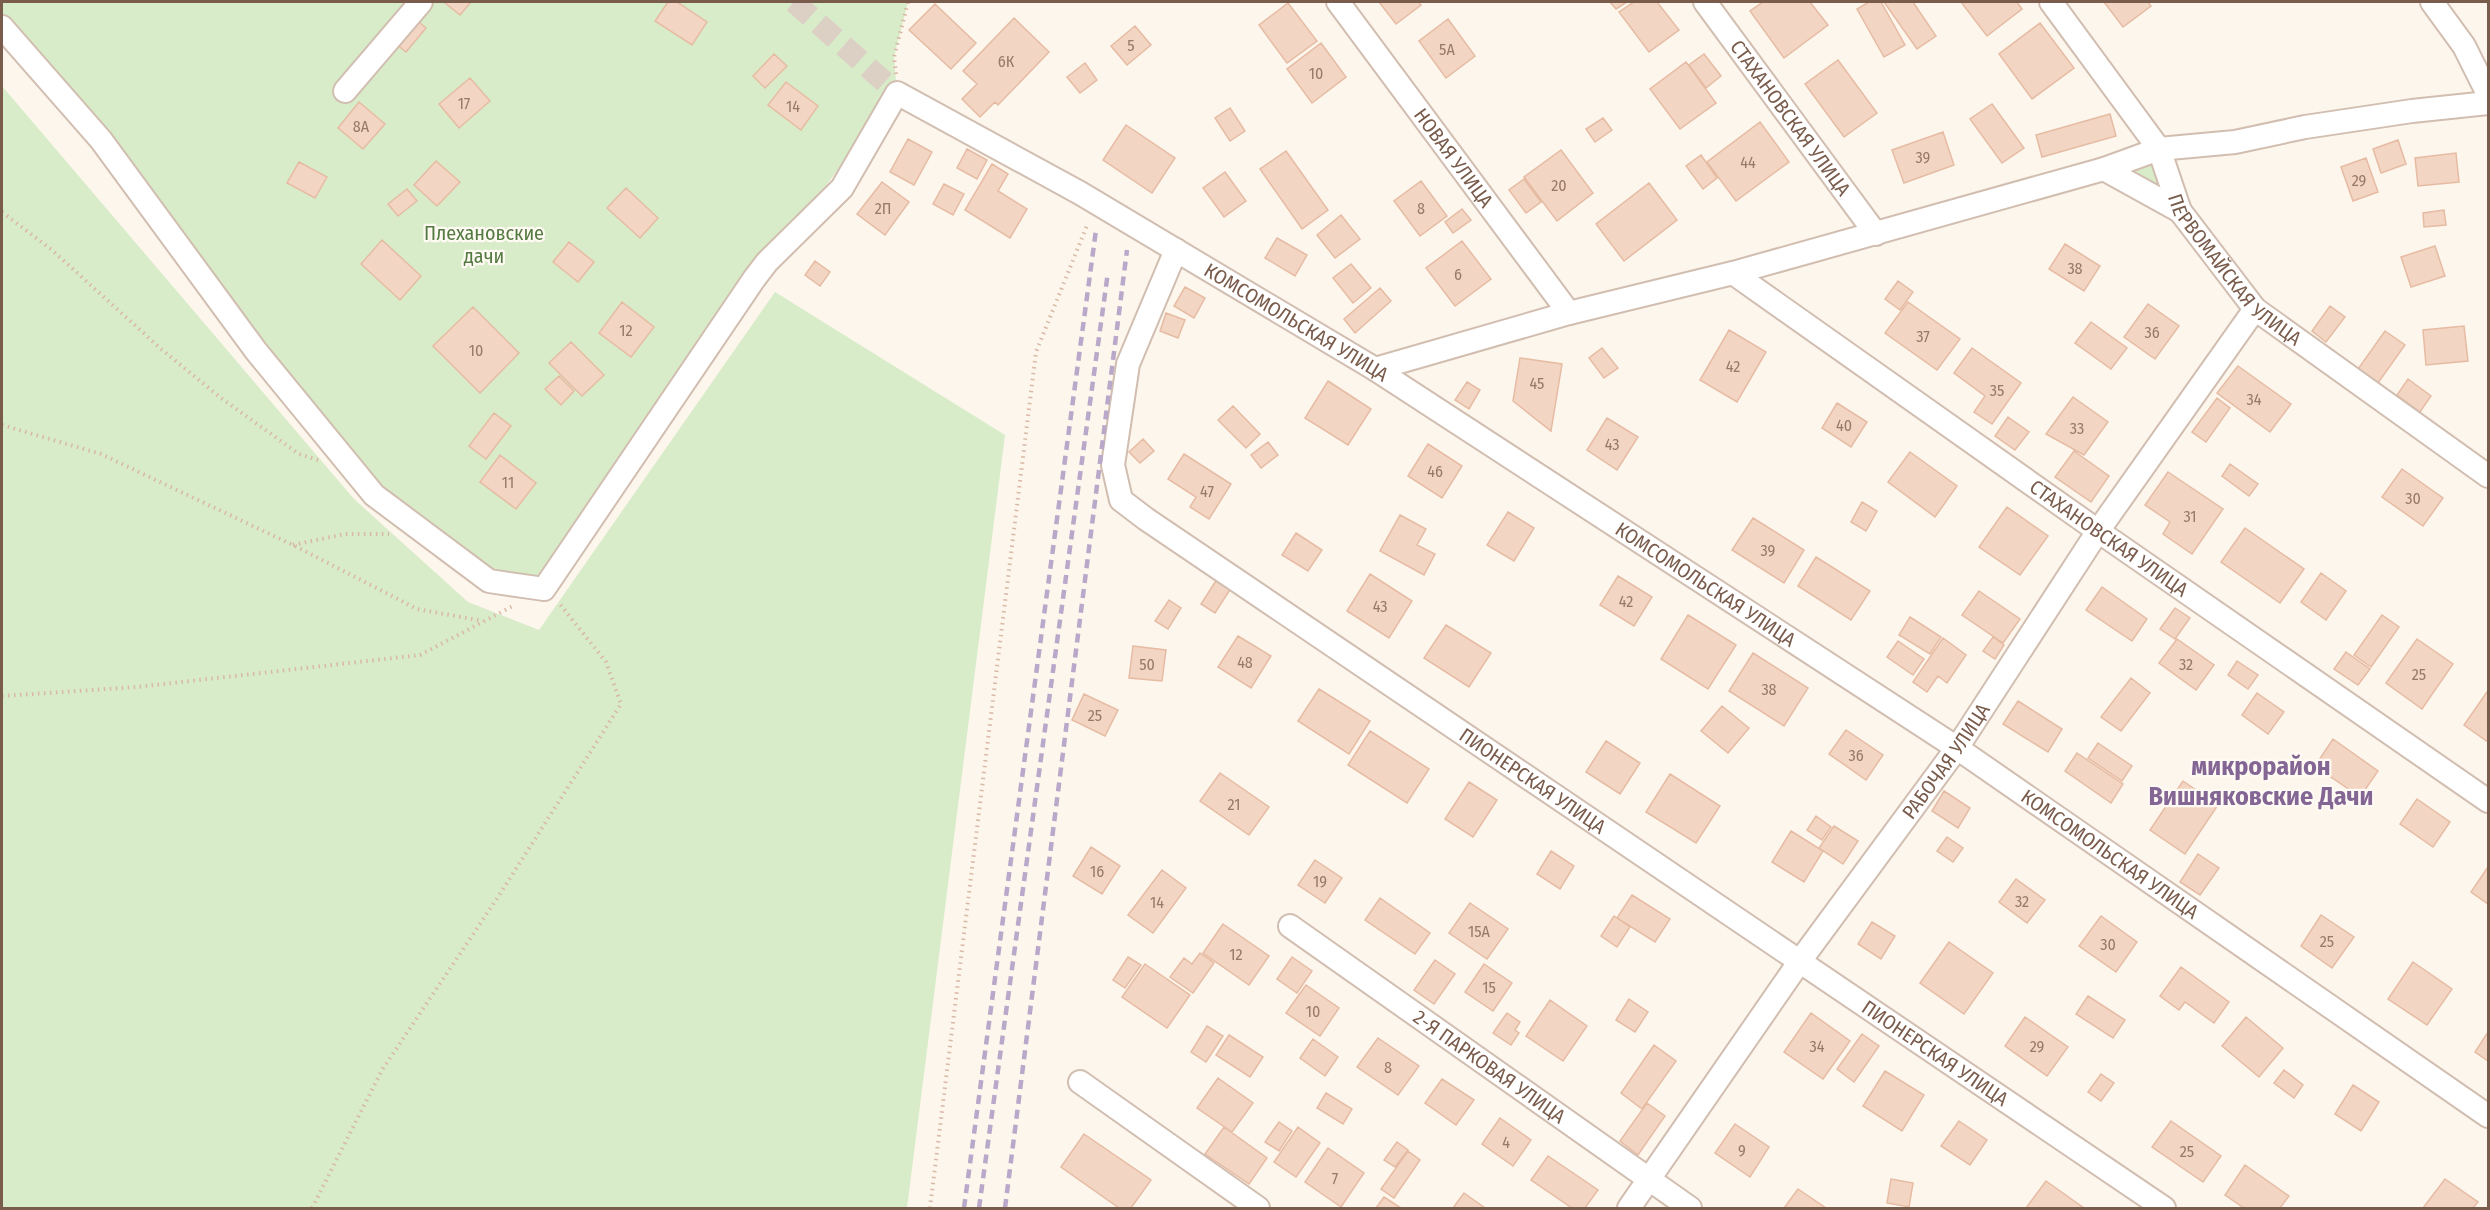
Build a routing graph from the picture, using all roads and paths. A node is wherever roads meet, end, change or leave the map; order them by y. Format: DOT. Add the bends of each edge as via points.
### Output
graph roads {
  1 [pos="421,2"];
  2 [pos="908,2"];
  3 [pos="1338,2"];
  4 [pos="1705,2"];
  5 [pos="2051,2"];
  6 [pos="2432,2"];
  7 [pos="2,27"];
  8 [pos="345,91"];
  9 [pos="897,93"];
  10 [pos="2488,94"];
  11 [pos="2488,103"];
  12 [pos="2159,149"];
  13 [pos="2104,169"];
  14 [pos="1097,203"];
  15 [pos="2180,211"];
  16 [pos="2,212"];
  17 [pos="1876,234"];
  18 [pos="1176,250"];
  19 [pos="1733,273"];
  20 [pos="2255,309"];
  21 [pos="1569,313"];
  22 [pos="1375,369"];
  23 [pos="2,425"];
  24 [pos="354,470"];
  25 [pos="2488,476"];
  26 [pos="2098,531"];
  27 [pos="391,534"];
  28 [pos="293,545"];
  29 [pos="544,589"];
  30 [pos="514,605"];
  31 [pos="484,621"];
  32 [pos="2,696"];
  33 [pos="1957,748"];
  34 [pos="2488,801"];
  35 [pos="1290,926"];
  36 [pos="1800,961"];
  37 [pos="1080,1082"];
  38 [pos="2488,1116"];
  39 [pos="1647,1180"];
  40 [pos="312,1209"];
  41 [pos="930,1209"];
  42 [pos="1258,1209"];
  43 [pos="1629,1209"];
  44 [pos="1690,1209"];
  45 [pos="2164,1209"];
  1 -- 8 [label="street"];
  2 -- 9 [label="path" via="894,57"];
  3 -- 21 [label="street, НОВАЯ УЛИЦА"];
  4 -- 17 [label="street, СТАХАНОВСКАЯ УЛИЦА"];
  5 -- 12 [label="street, ПЕРВОМАЙСКАЯ УЛИЦА"];
  6 -- 10 [label="street" via="2464,46"];
  7 -- 24 [label="street" via="101,140 256,351"];
  9 -- 14 [label="street, КОМСОМОЛЬСКАЯ УЛИЦА"];
  9 -- 29 [label="street" via="842,188 754,279"];
  11 -- 12 [label="street"];
  12 -- 13 [label="street"];
  12 -- 15 [label="street, ПЕРВОМАЙСКАЯ УЛИЦА"];
  13 -- 15 [label="street"];
  13 -- 17 [label="street"];
  14 -- 18 [label="street, КОМСОМОЛЬСКАЯ УЛИЦА"];
  14 -- 41 [label="path" via="1036,352"];
  15 -- 20 [label="street, ПЕРВОМАЙСКАЯ УЛИЦА"];
  16 -- 24 [label="path" via="52,249 161,349 238,411 299,454"];
  17 -- 19 [label="street"];
  18 -- 22 [label="street, КОМСОМОЛЬСКАЯ УЛИЦА"];
  18 -- 36 [label="street, ПИОНЕРСКАЯ УЛИЦА" via="1128,364 1113,465 1121,500"];
  19 -- 21 [label="street"];
  19 -- 26 [label="street, СТАХАНОВСКАЯ УЛИЦА"];
  20 -- 25 [label="street, ПЕРВОМАЙСКАЯ УЛИЦА"];
  20 -- 26 [label="street, РАБОЧАЯ УЛИЦА"];
  21 -- 22 [label="street"];
  22 -- 33 [label="street, КОМСОМОЛЬСКАЯ УЛИЦА"];
  23 -- 28 [label="path" via="102,454"];
  24 -- 29 [label="street" via="374,495 489,581"];
  26 -- 33 [label="street, РАБОЧАЯ УЛИЦА"];
  26 -- 34 [label="street, СТАХАНОВСКАЯ УЛИЦА"];
  27 -- 28 [label="path" via="345,534"];
  28 -- 31 [label="path" via="417,609"];
  29 -- 40 [label="path" via="566,610 606,662 621,704 382,1070"];
  30 -- 31 [label="path"];
  31 -- 32 [label="path" via="420,655 137,687"];
  33 -- 36 [label="street, РАБОЧАЯ УЛИЦА"];
  33 -- 38 [label="street, КОМСОМОЛЬСКАЯ УЛИЦА"];
  35 -- 39 [label="street, 2-Я ПАРКОВАЯ УЛИЦА"];
  36 -- 39 [label="street, РАБОЧАЯ УЛИЦА"];
  36 -- 45 [label="street, ПИОНЕРСКАЯ УЛИЦА"];
  37 -- 42 [label="street"];
  39 -- 43 [label="street, РАБОЧАЯ УЛИЦА"];
  39 -- 44 [label="street, 2-Я ПАРКОВАЯ УЛИЦА"];
}
